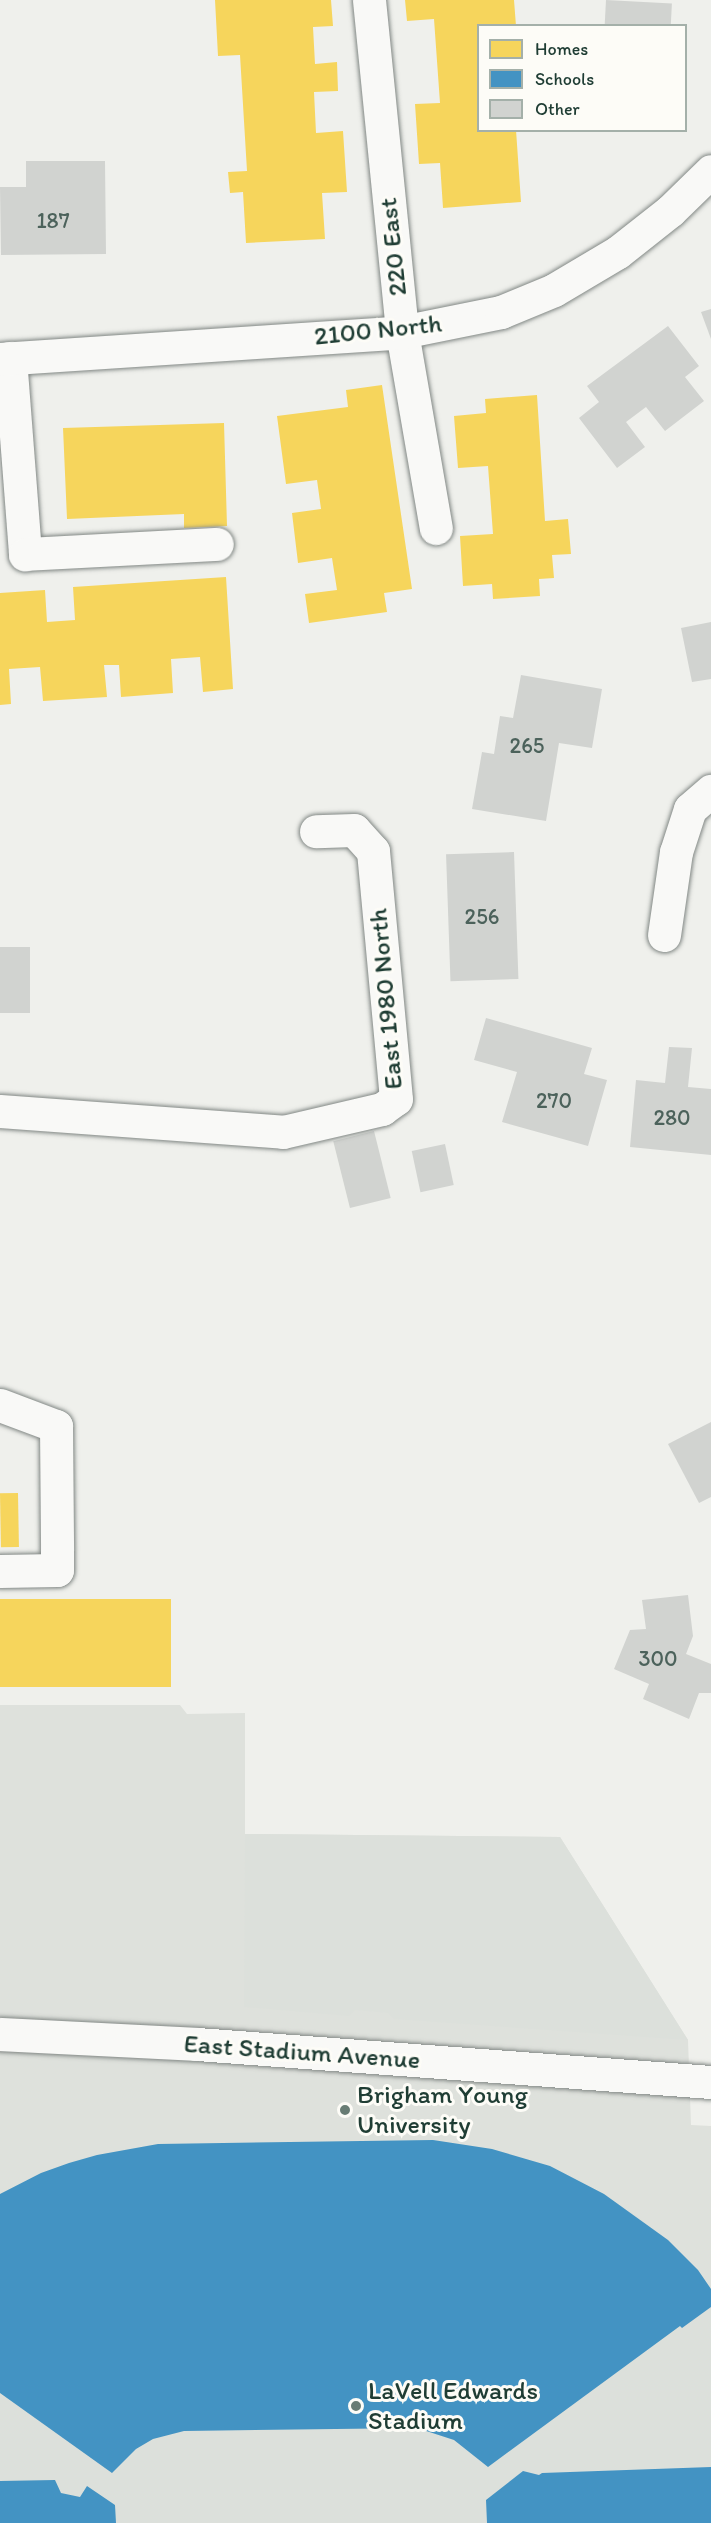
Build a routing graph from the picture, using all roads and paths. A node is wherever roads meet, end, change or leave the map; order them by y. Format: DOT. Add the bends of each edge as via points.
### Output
graph roads {
  1 [pos="369,0"];
  2 [pos="711,171"];
  3 [pos="402,332"];
  4 [pos="5,358"];
  5 [pos="436,528"];
  6 [pos="217,544"];
  7 [pos="711,791"];
  8 [pos="316,831"];
  9 [pos="664,935"];
  10 [pos="0,1111"];
  11 [pos="0,1405"];
  12 [pos="0,1571"];
  13 [pos="0,2034"];
  14 [pos="711,2082"];
  1 -- 3 [label="street, 220 East"];
  2 -- 3 [label="street, 2100 North" via="670,211 618,252 554,290 501,312"];
  3 -- 4 [label="street, 2100 North"];
  3 -- 5 [label="street, 220 East"];
  4 -- 6 [label="street" via="25,554"];
  7 -- 9 [label="street" via="690,809 676,852"];
  8 -- 10 [label="street, East 1980 North" via="354,830 372,850 396,1100 382,1109 283,1132"];
  11 -- 12 [label="street" via="56,1426 57,1570"];
  13 -- 14 [label="street, East Stadium Avenue" via="197,2044"];
}
